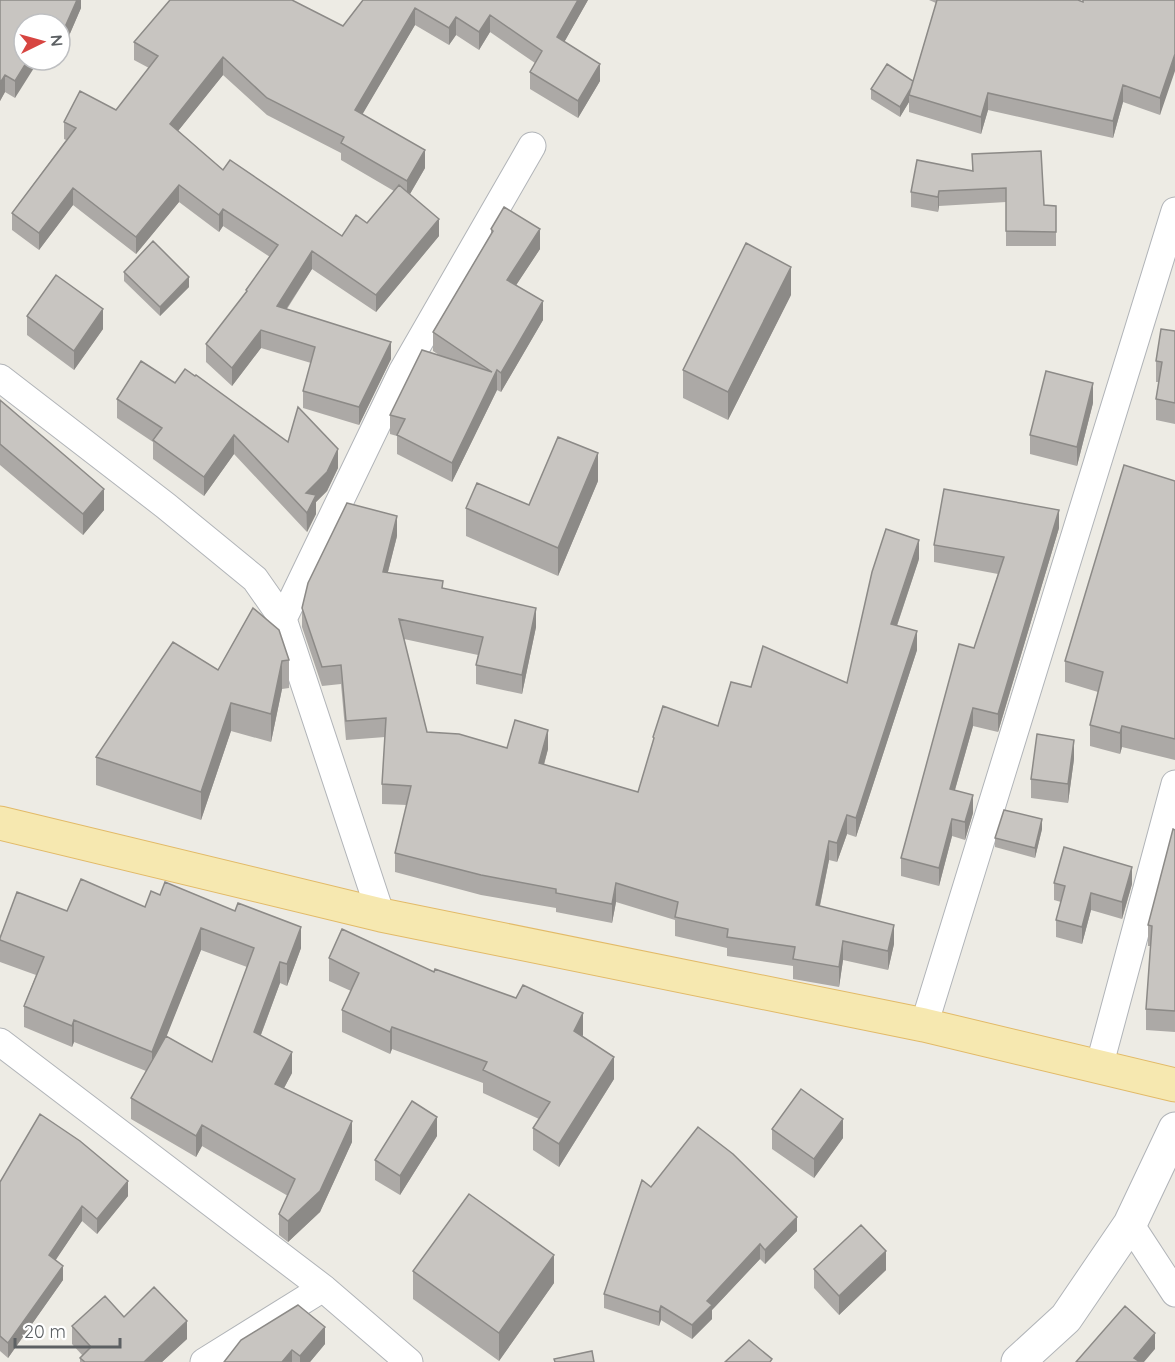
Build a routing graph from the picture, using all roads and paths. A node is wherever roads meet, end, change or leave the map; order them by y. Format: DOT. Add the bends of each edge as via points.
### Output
graph roads {
  1 [pos="532,146"];
  2 [pos="1175,211"];
  3 [pos="0,378"];
  4 [pos="284,619"];
  5 [pos="1175,784"];
  6 [pos="0,822"];
  7 [pos="0,832"];
  8 [pos="37,832"];
  9 [pos="381,915"];
  10 [pos="924,1025"];
  11 [pos="0,1042"];
  12 [pos="1099,1066"];
  13 [pos="1175,1085"];
  14 [pos="1175,1129"];
  15 [pos="1130,1224"];
  16 [pos="323,1288"];
  17 [pos="1175,1293"];
  18 [pos="204,1362"];
  19 [pos="409,1362"];
  20 [pos="1018,1362"];
  1 -- 4 [label="street" via="402,372"];
  2 -- 10 [label="street"];
  3 -- 4 [label="street" via="255,579"];
  4 -- 9 [label="street"];
  5 -- 12 [label="street"];
  6 -- 8 [label="main road"];
  7 -- 8 [label="main road"];
  8 -- 9 [label="main road"];
  9 -- 10 [label="main road"];
  10 -- 12 [label="main road"];
  11 -- 16 [label="street"];
  12 -- 13 [label="main road"];
  14 -- 15 [label="main road"];
  15 -- 17 [label="street"];
  15 -- 20 [label="main road" via="1065,1318"];
  16 -- 18 [label="street"];
  16 -- 19 [label="street"];
}
